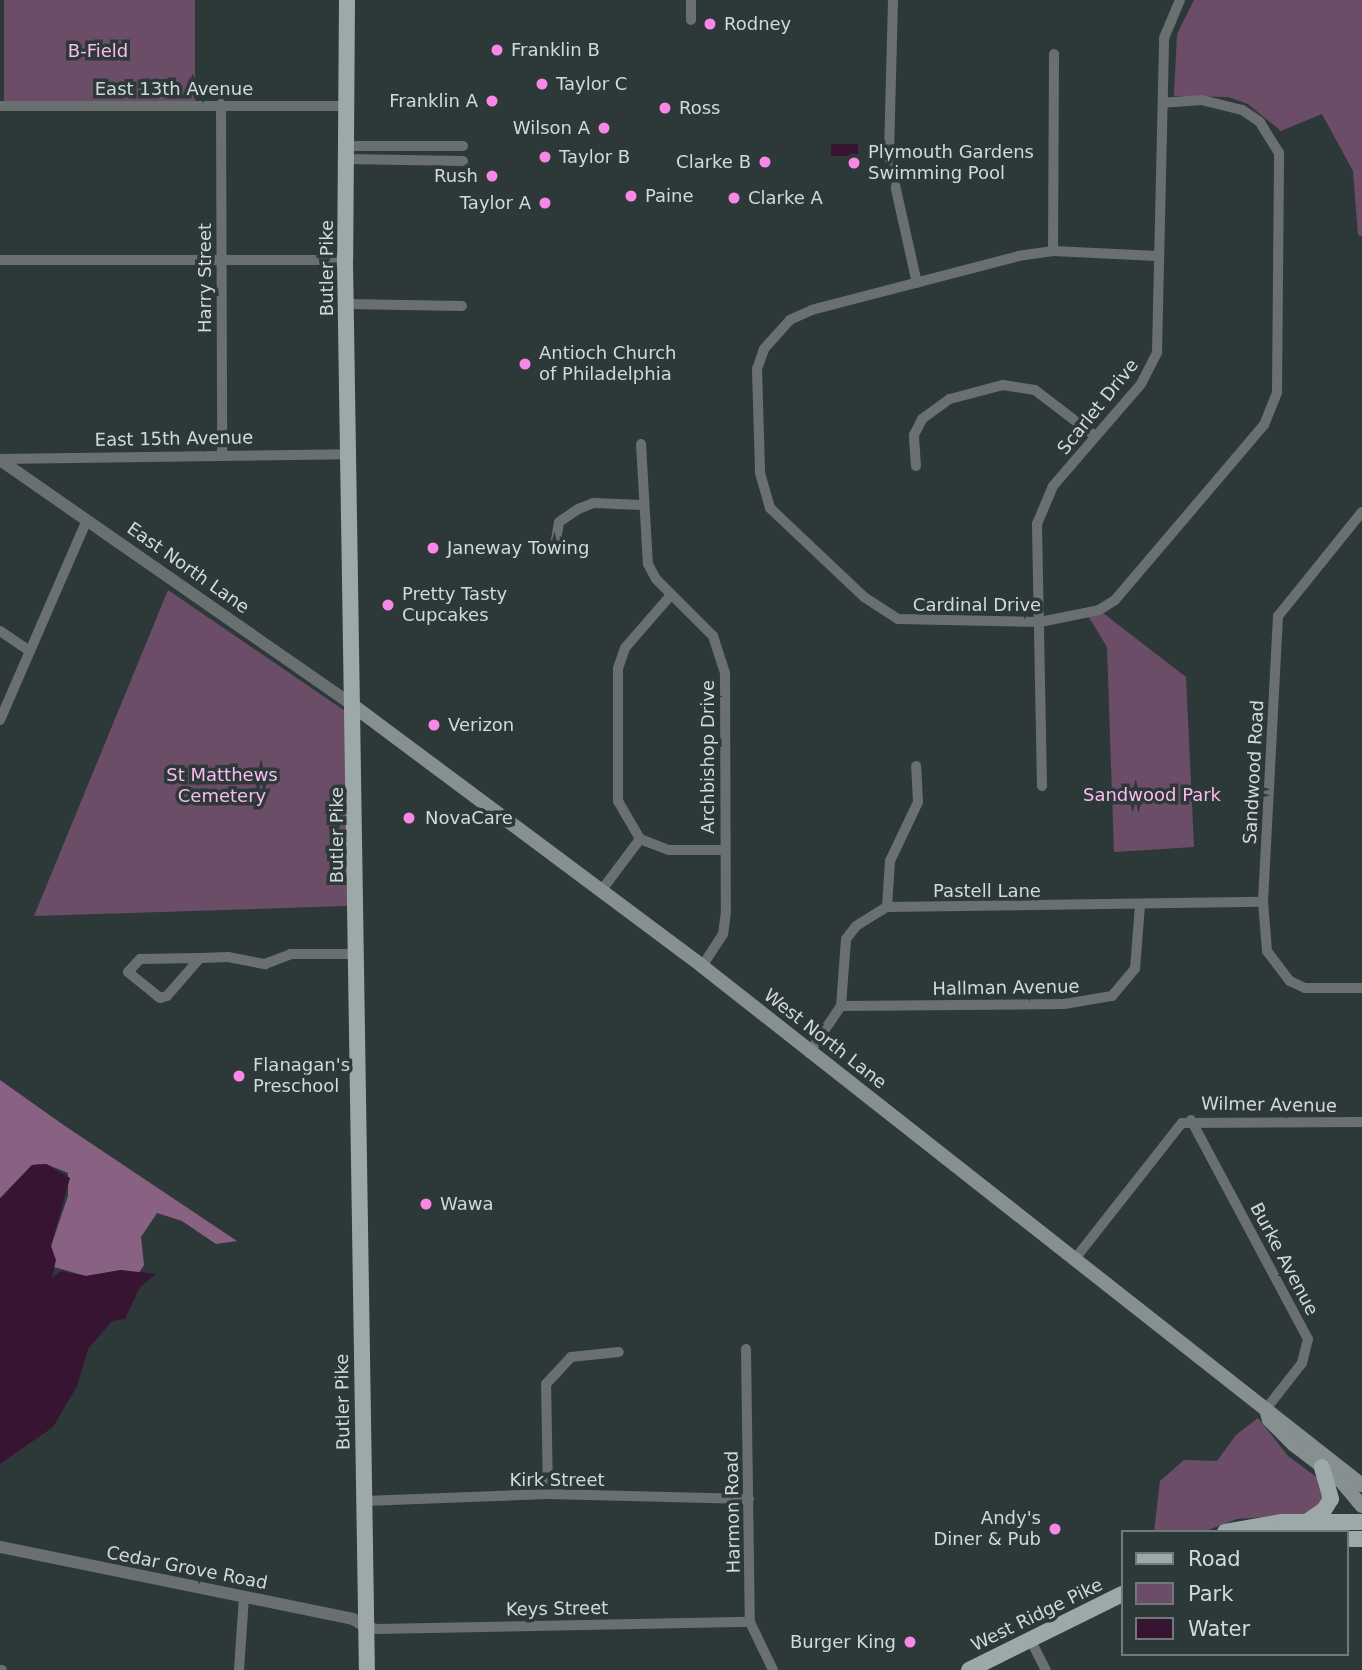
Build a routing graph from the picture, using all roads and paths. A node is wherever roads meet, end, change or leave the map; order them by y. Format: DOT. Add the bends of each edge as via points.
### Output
graph roads {
  1 [pos="347,0"];
  2 [pos="691,0"];
  3 [pos="893,0"];
  4 [pos="1180,0"];
  5 [pos="691,19"];
  6 [pos="1054,54"];
  7 [pos="221,103"];
  8 [pos="1163,103"];
  9 [pos="0,106"];
  10 [pos="348,106"];
  11 [pos="463,146"];
  12 [pos="347,152"];
  13 [pos="463,161"];
  14 [pos="1053,251"];
  15 [pos="1157,256"];
  16 [pos="220,258"];
  17 [pos="0,260"];
  18 [pos="345,260"];
  19 [pos="917,283"];
  20 [pos="346,304"];
  21 [pos="462,306"];
  22 [pos="1096,436"];
  23 [pos="640,444"];
  24 [pos="222,453"];
  25 [pos="349,454"];
  26 [pos="0,459"];
  27 [pos="916,466"];
  28 [pos="641,505"];
  29 [pos="1362,512"];
  30 [pos="87,520"];
  31 [pos="554,551"];
  32 [pos="671,595"];
  33 [pos="1040,622"];
  34 [pos="0,631"];
  35 [pos="30,651"];
  36 [pos="355,707"];
  37 [pos="0,719"];
  38 [pos="916,766"];
  39 [pos="1042,786"];
  40 [pos="640,839"];
  41 [pos="724,850"];
  42 [pos="601,891"];
  43 [pos="1264,902"];
  44 [pos="1140,905"];
  45 [pos="887,907"];
  46 [pos="356,954"];
  47 [pos="200,958"];
  48 [pos="702,967"];
  49 [pos="1362,988"];
  50 [pos="841,1006"];
  51 [pos="809,1053"];
  52 [pos="1191,1120"];
  53 [pos="1362,1122"];
  54 [pos="1074,1260"];
  55 [pos="746,1349"];
  56 [pos="619,1352"];
  57 [pos="1266,1409"];
  58 [pos="1321,1467"];
  59 [pos="1355,1471"];
  60 [pos="1362,1485"];
  61 [pos="548,1494"];
  62 [pos="749,1499"];
  63 [pos="365,1501"];
  64 [pos="1362,1506"];
  65 [pos="1306,1522"];
  66 [pos="1362,1522"];
  67 [pos="1240,1530"];
  68 [pos="0,1547"];
  69 [pos="1120,1595"];
  70 [pos="244,1597"];
  71 [pos="750,1622"];
  72 [pos="365,1626"];
  73 [pos="1030,1639"];
  74 [pos="239,1670"];
  75 [pos="367,1670"];
  76 [pos="773,1670"];
  77 [pos="969,1670"];
  78 [pos="1045,1670"];
  1 -- 10 [label="main road, Butler Pike"];
  2 -- 5 [label="street"];
  3 -- 19 [label="street" via="891,171"];
  4 -- 8 [label="street, Scarlet Drive" via="1164,38"];
  6 -- 14 [label="street"];
  7 -- 9 [label="street, East 13th Avenue"];
  7 -- 10 [label="street, East 13th Avenue"];
  7 -- 16 [label="street, Harry Street"];
  8 -- 15 [label="street, Scarlet Drive"];
  8 -- 33 [label="street, Cardinal Drive" via="1202,100 1242,110 1260,122 1279,153 1277,392 1264,425 1115,600 1099,610"];
  10 -- 12 [label="main road, Butler Pike"];
  11 -- 12 [label="street"];
  12 -- 13 [label="street"];
  12 -- 18 [label="main road, Butler Pike"];
  14 -- 15 [label="street, Cardinal Drive"];
  14 -- 19 [label="street, Cardinal Drive"];
  15 -- 22 [label="street, Scarlet Drive" via="1154,360 1141,384"];
  16 -- 17 [label="street"];
  16 -- 18 [label="street"];
  16 -- 24 [label="street, Harry Street"];
  18 -- 20 [label="main road, Butler Pike"];
  19 -- 33 [label="street, Cardinal Drive" via="812,310 774,334 757,369 763,491 770,508 805,545 898,620"];
  20 -- 21 [label="street"];
  20 -- 25 [label="main road, Butler Pike"];
  22 -- 27 [label="street" via="1035,390 1003,385 950,399 922,419 914,435"];
  22 -- 33 [label="street, Scarlet Drive" via="1041,505 1037,524"];
  23 -- 28 [label="street, Archbishop Drive"];
  24 -- 25 [label="street, East 15th Avenue"];
  24 -- 26 [label="street, East 15th Avenue"];
  25 -- 36 [label="main road, Butler Pike"];
  26 -- 30 [label="street, East North Lane"];
  28 -- 31 [label="street" via="594,503 578,509 559,522"];
  28 -- 32 [label="street, Archbishop Drive" via="648,564"];
  29 -- 43 [label="street, Sandwood Road" via="1279,616"];
  30 -- 35 [label="street"];
  30 -- 36 [label="street, East North Lane"];
  32 -- 40 [label="street" via="625,648 618,668 618,801"];
  32 -- 41 [label="street, Archbishop Drive" via="713,636 725,673"];
  33 -- 39 [label="street, Scarlet Drive"];
  34 -- 35 [label="street"];
  35 -- 37 [label="street"];
  36 -- 42 [label="main road, West North Lane"];
  36 -- 46 [label="main road, Butler Pike"];
  38 -- 45 [label="street" via="918,802 890,861"];
  40 -- 41 [label="street" via="669,850"];
  40 -- 42 [label="street"];
  41 -- 48 [label="street, Archbishop Drive" via="723,934"];
  42 -- 48 [label="main road, West North Lane"];
  43 -- 44 [label="street, Pastell Lane"];
  43 -- 49 [label="street, Sandwood Road" via="1267,951 1290,981 1305,988"];
  44 -- 45 [label="street, Pastell Lane"];
  44 -- 50 [label="street, Hallman Avenue" via="1135,969 1112,996 1064,1004"];
  45 -- 50 [label="street" via="856,926 846,939"];
  46 -- 47 [label="street" via="291,954 264,964"];
  46 -- 63 [label="main road, Butler Pike"];
  47 -- 47 [label="street" via="140,959 128,972 160,998 167,996"];
  48 -- 51 [label="main road, West North Lane"];
  50 -- 51 [label="street"];
  51 -- 54 [label="main road, West North Lane"];
  52 -- 53 [label="street, Wilmer Avenue"];
  52 -- 54 [label="street, Wilmer Avenue" via="1175,1129"];
  52 -- 57 [label="street, Burke Avenue" via="1308,1339 1302,1363"];
  54 -- 57 [label="main road, West North Lane"];
  55 -- 62 [label="street, Harmon Road"];
  56 -- 61 [label="street" via="571,1357 547,1384"];
  57 -- 58 [label="main road, West North Lane" via="1269,1420"];
  57 -- 59 [label="main road, West North Lane"];
  58 -- 64 [label="main road, West North Lane" via="1340,1480"];
  58 -- 65 [label="main road" via="1331,1499"];
  59 -- 60 [label="main road, West North Lane"];
  61 -- 62 [label="street, Kirk Street"];
  61 -- 63 [label="street, Kirk Street"];
  62 -- 71 [label="street, Harmon Road"];
  63 -- 72 [label="main road, Butler Pike"];
  65 -- 66 [label="main road"];
  65 -- 67 [label="main road"];
  68 -- 70 [label="street, Cedar Grove Road"];
  69 -- 73 [label="main road, West Ridge Pike"];
  70 -- 72 [label="street, Cedar Grove Road" via="353,1619"];
  70 -- 74 [label="street"];
  71 -- 72 [label="street, Keys Street"];
  71 -- 76 [label="street, Harmon Road"];
  72 -- 75 [label="main road, Butler Pike"];
  73 -- 77 [label="main road, West Ridge Pike"];
  73 -- 78 [label="street"];
}
